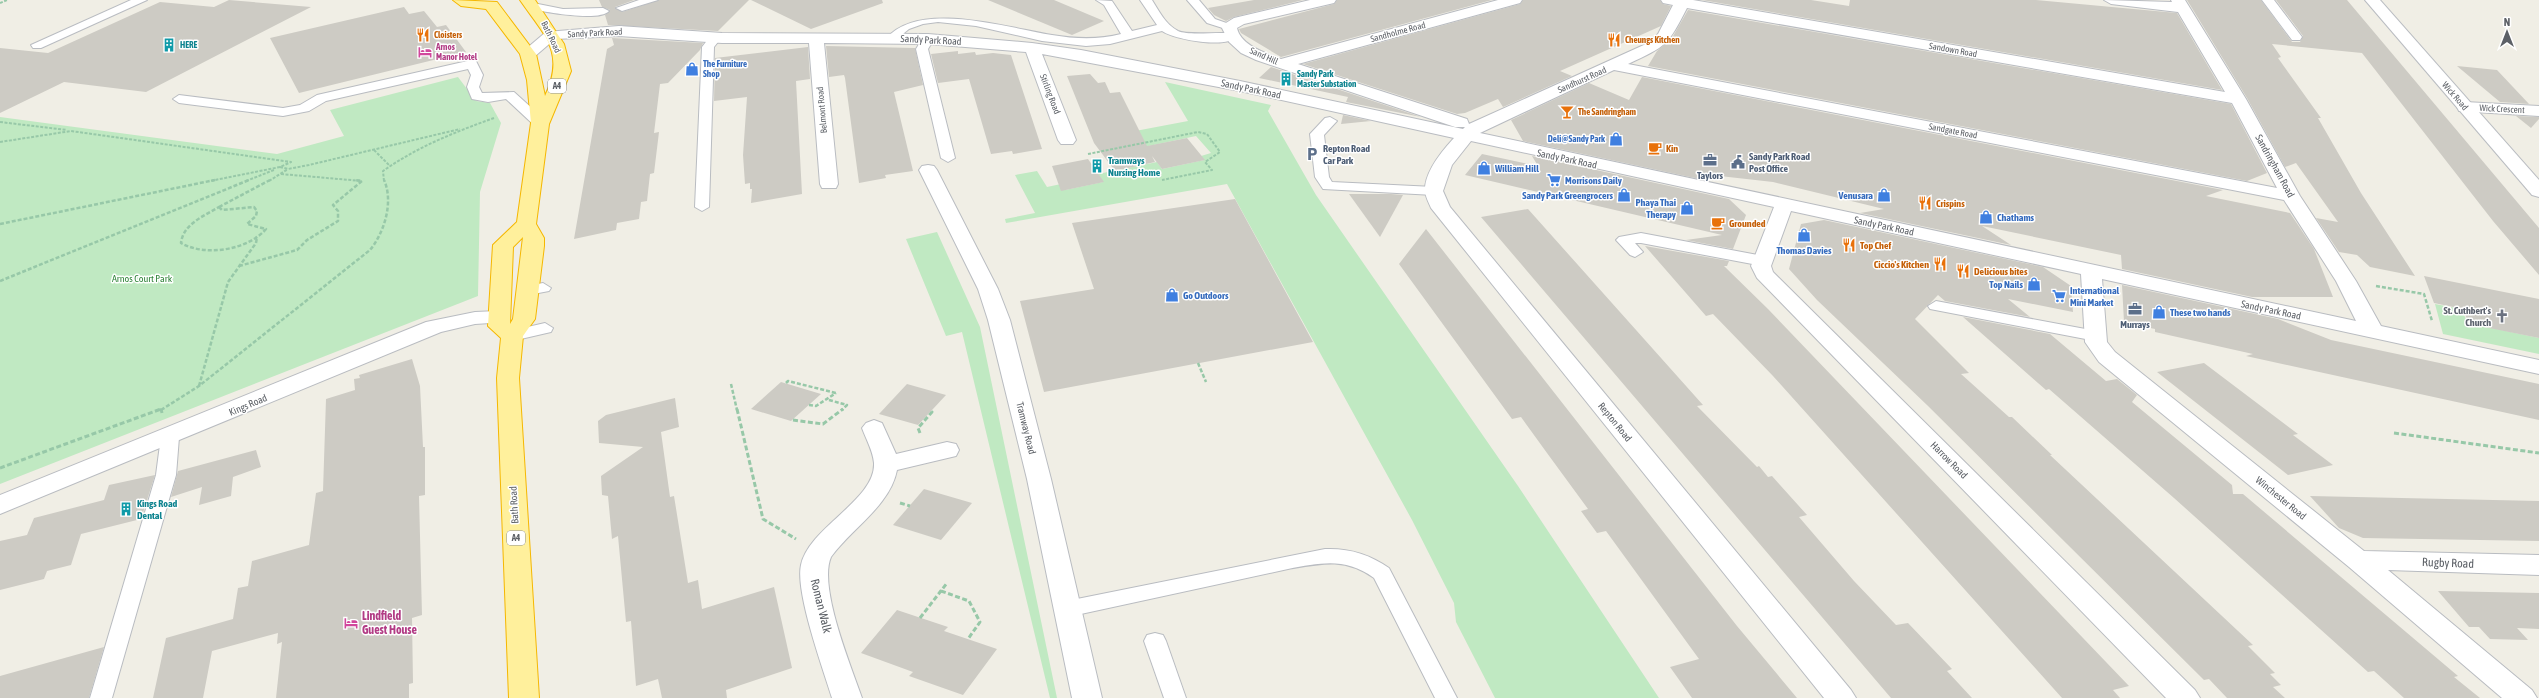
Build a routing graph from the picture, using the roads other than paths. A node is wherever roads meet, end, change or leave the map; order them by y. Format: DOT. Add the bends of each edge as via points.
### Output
graph roads {
  1 [pos="141,0"];
  2 [pos="460,0"];
  3 [pos="652,0"];
  4 [pos="1102,0"];
  5 [pos="1146,0"];
  6 [pos="1193,0"];
  7 [pos="1329,0"];
  8 [pos="1515,0"];
  9 [pos="2111,0"];
  10 [pos="2268,0"];
  11 [pos="2372,0"];
  12 [pos="1675,2"];
  13 [pos="490,3"];
  14 [pos="530,3"];
  15 [pos="2180,4"];
  16 [pos="622,8"];
  17 [pos="603,11"];
  18 [pos="1164,27"];
  19 [pos="1231,31"];
  20 [pos="1128,35"];
  21 [pos="716,37"];
  22 [pos="816,37"];
  23 [pos="2296,37"];
  24 [pos="893,38"];
  25 [pos="928,39"];
  26 [pos="553,42"];
  27 [pos="36,45"];
  28 [pos="1032,48"];
  29 [pos="528,54"];
  30 [pos="1280,64"];
  31 [pos="1615,66"];
  32 [pos="179,99"];
  33 [pos="2238,99"];
  34 [pos="2465,107"];
  35 [pos="2539,111"];
  36 [pos="1330,122"];
  37 [pos="540,123"];
  38 [pos="1470,132"];
  39 [pos="1067,140"];
  40 [pos="948,158"];
  41 [pos="928,170"];
  42 [pos="829,184"];
  43 [pos="1434,191"];
  44 [pos="2539,191"];
  45 [pos="2290,196"];
  46 [pos="1784,205"];
  47 [pos="702,207"];
  48 [pos="526,224"];
  49 [pos="1635,252"];
  50 [pos="1763,261"];
  51 [pos="2091,270"];
  52 [pos="1936,306"];
  53 [pos="498,317"];
  54 [pos="545,328"];
  55 [pos="2373,332"];
  56 [pos="512,336"];
  57 [pos="2096,336"];
  58 [pos="2539,368"];
  59 [pos="874,428"];
  60 [pos="170,437"];
  61 [pos="947,450"];
  62 [pos="886,465"];
  63 [pos="0,505"];
  64 [pos="2358,560"];
  65 [pos="2539,565"];
  66 [pos="1067,609"];
  67 [pos="1155,641"];
  68 [pos="98,697"];
  69 [pos="524,698"];
  70 [pos="847,698"];
  71 [pos="1087,698"];
  72 [pos="1175,698"];
  73 [pos="1446,698"];
  74 [pos="1841,698"];
  75 [pos="2185,698"];
  76 [pos="2522,698"];
  1 -- 27 [label="lane"];
  2 -- 13 [label="highway, Bath Road / A4" via="466,3"];
  3 -- 16 [label="lane"];
  4 -- 20 [label="lane" via="1108,3"];
  5 -- 18 [label="lane"];
  6 -- 19 [label="lane" via="1211,21"];
  7 -- 19 [label="street" via="1239,21"];
  8 -- 30 [label="street, Sandholme Road"];
  9 -- 15 [label="street"];
  10 -- 23 [label="lane"];
  11 -- 34 [label="street, Wick Road"];
  12 -- 31 [label="street, Sandhurst Road" via="1664,37 1652,47"];
  12 -- 33 [label="street, Sandown Road"];
  13 -- 29 [label="highway, Bath Road / A4"];
  14 -- 17 [label="lane" via="563,12"];
  14 -- 26 [label="highway, Bath Road / A4"];
  15 -- 33 [label="street, Sandringham Road"];
  18 -- 19 [label="lane" via="1184,36 1199,38"];
  18 -- 20 [label="lane"];
  19 -- 30 [label="street, Sand Hill" via="1253,53"];
  20 -- 24 [label="lane" via="1093,43 1027,34 985,22 932,18 913,22 899,29"];
  21 -- 22 [label="street, Sandy Park Road"];
  21 -- 26 [label="street, Sandy Park Road" via="634,32"];
  21 -- 47 [label="lane" via="708,47"];
  22 -- 24 [label="street, Sandy Park Road"];
  22 -- 42 [label="street, Belmont Road"];
  24 -- 25 [label="street, Sandy Park Road"];
  25 -- 28 [label="street, Sandy Park Road"];
  25 -- 40 [label="lane" via="922,49"];
  26 -- 29 [label="street, Sandy Park Road"];
  26 -- 37 [label="highway, Bath Road / A4" via="562,59 563,71"];
  28 -- 38 [label="street, Sandy Park Road" via="1152,68"];
  28 -- 39 [label="street, Stirling Road"];
  29 -- 37 [label="highway, Bath Road / A4" via="535,80"];
  30 -- 38 [label="street, Sand Hill"];
  31 -- 38 [label="street, Sandhurst Road"];
  31 -- 45 [label="street, Sandgate Road"];
  32 -- 37 [label="lane" via="283,112 304,108 322,98 472,64 477,75 473,87 477,96 488,98 509,95"];
  33 -- 45 [label="street, Sandringham Road"];
  34 -- 35 [label="street, Wick Crescent"];
  34 -- 44 [label="street, Wick Road"];
  36 -- 43 [label="lane" via="1317,134 1322,177 1328,186"];
  37 -- 48 [label="highway, Bath Road / A4"];
  38 -- 43 [label="street" via="1439,172"];
  38 -- 46 [label="street, Sandy Park Road"];
  41 -- 66 [label="street, Tramway Road" via="988,289 999,320 1039,479"];
  43 -- 74 [label="street, Repton Road" via="1441,208"];
  45 -- 55 [label="street, Sandringham Road" via="2346,281"];
  46 -- 50 [label="street"];
  46 -- 51 [label="street, Sandy Park Road"];
  48 -- 53 [label="highway" via="503,245"];
  48 -- 56 [label="highway" via="534,238 536,289 524,319"];
  49 -- 50 [label="lane" via="1624,240 1641,238"];
  50 -- 75 [label="street, Harrow Road" via="1761,266 1764,274"];
  51 -- 55 [label="street, Sandy Park Road"];
  51 -- 57 [label="street, Winchester Road"];
  52 -- 57 [label="lane"];
  53 -- 56 [label="highway" via="499,326"];
  53 -- 60 [label="street, Kings Road" via="475,318 434,327"];
  54 -- 56 [label="lane"];
  55 -- 58 [label="street, Sandy Park Road"];
  56 -- 69 [label="highway, Bath Road / A4" via="509,399"];
  57 -- 64 [label="street, Winchester Road" via="2096,342 2107,357"];
  59 -- 62 [label="street"];
  60 -- 63 [label="street, Kings Road"];
  60 -- 68 [label="lane" via="166,475"];
  61 -- 62 [label="street"];
  62 -- 70 [label="street, Roman Walk" via="881,483 823,548 814,563 813,578"];
  64 -- 65 [label="street, Rugby Road"];
  64 -- 76 [label="street, Winchester Road"];
  66 -- 71 [label="street, Tramway Road"];
  66 -- 73 [label="lane" via="1324,555 1350,557 1370,563 1382,573"];
  67 -- 72 [label="lane"];
}
